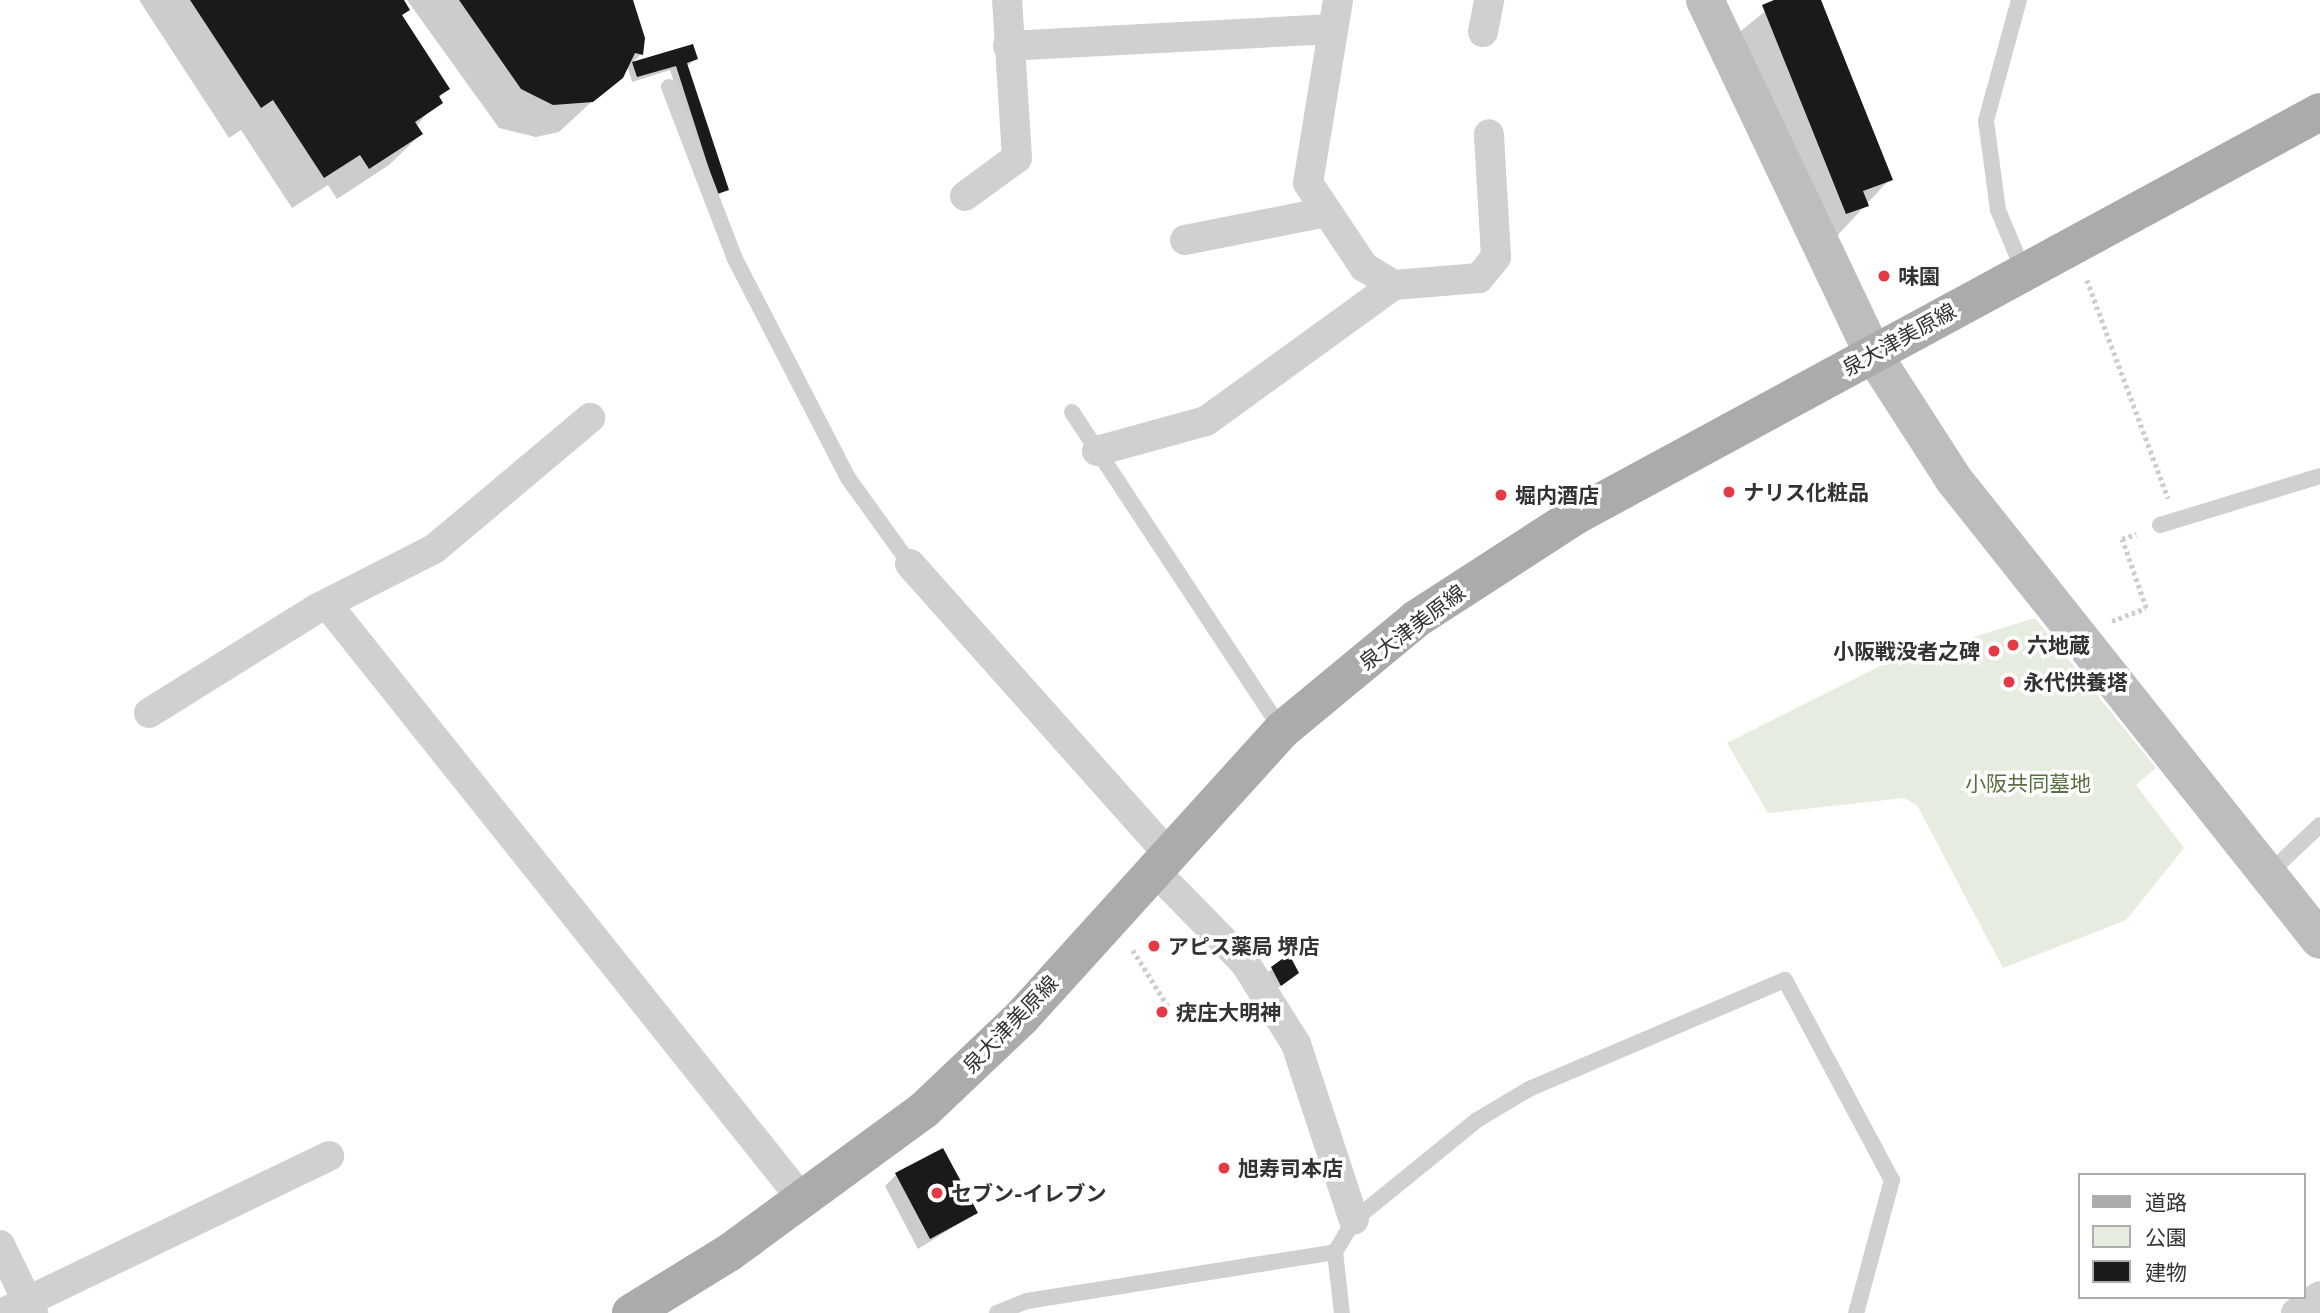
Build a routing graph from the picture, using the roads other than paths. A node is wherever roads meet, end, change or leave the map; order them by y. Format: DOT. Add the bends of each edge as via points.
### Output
graph roads {
  1 [pos="1007,0"];
  2 [pos="1489,0"];
  3 [pos="1705,0"];
  4 [pos="2019,0"];
  5 [pos="1336,14"];
  6 [pos="1483,32"];
  7 [pos="1009,46"];
  8 [pos="669,87"];
  9 [pos="2320,112"];
  10 [pos="1489,134"];
  11 [pos="964,196"];
  12 [pos="1326,212"];
  13 [pos="1185,240"];
  14 [pos="2023,270"];
  15 [pos="1394,285"];
  16 [pos="1873,354"];
  17 [pos="1072,412"];
  18 [pos="590,418"];
  19 [pos="1097,451"];
  20 [pos="2320,476"];
  21 [pos="2160,525"];
  22 [pos="909,564"];
  23 [pos="327,604"];
  24 [pos="149,713"];
  25 [pos="1282,730"];
  26 [pos="2320,825"];
  27 [pos="1159,860"];
  28 [pos="2267,875"];
  29 [pos="2320,940"];
  30 [pos="329,1156"];
  31 [pos="802,1199"];
  32 [pos="1354,1220"];
  33 [pos="0,1245"];
  34 [pos="1335,1252"];
  35 [pos="2320,1296"];
  36 [pos="22,1309"];
  37 [pos="631,1313"];
  38 [pos="998,1313"];
  39 [pos="1342,1313"];
  40 [pos="1856,1313"];
  41 [pos="2296,1313"];
  1 -- 7 [label="street"];
  2 -- 6 [label="street"];
  3 -- 16 [label="street"];
  4 -- 14 [label="lane" via="1986,121 1998,211"];
  5 -- 7 [label="street"];
  5 -- 12 [label="street" via="1308,183"];
  7 -- 11 [label="street" via="1017,158"];
  8 -- 22 [label="lane" via="735,259 848,478"];
  9 -- 14 [label="main road, 泉大津美原線"];
  10 -- 15 [label="street" via="1496,257 1479,278"];
  12 -- 13 [label="street"];
  12 -- 15 [label="street" via="1364,267"];
  14 -- 16 [label="main road, 泉大津美原線"];
  15 -- 19 [label="street" via="1206,421"];
  16 -- 25 [label="main road, 泉大津美原線" via="1576,516 1416,619"];
  16 -- 28 [label="street" via="1955,481"];
  17 -- 19 [label="lane"];
  18 -- 23 [label="street" via="434,549"];
  19 -- 25 [label="lane"];
  20 -- 21 [label="lane"];
  22 -- 27 [label="street"];
  23 -- 24 [label="street"];
  23 -- 31 [label="street"];
  25 -- 27 [label="main road, 泉大津美原線"];
  26 -- 28 [label="lane"];
  27 -- 31 [label="main road, 泉大津美原線" via="1002,1037 924,1110"];
  27 -- 32 [label="street" via="1245,963 1296,1044"];
  28 -- 29 [label="street"];
  30 -- 36 [label="street"];
  31 -- 37 [label="main road, 泉大津美原線"];
  32 -- 34 [label="lane"];
  32 -- 40 [label="lane" via="1477,1120 1529,1089 1785,980 1892,1180"];
  33 -- 36 [label="street"];
  34 -- 38 [label="lane" via="1027,1301"];
  34 -- 39 [label="lane"];
  35 -- 41 [label="street"];
}
